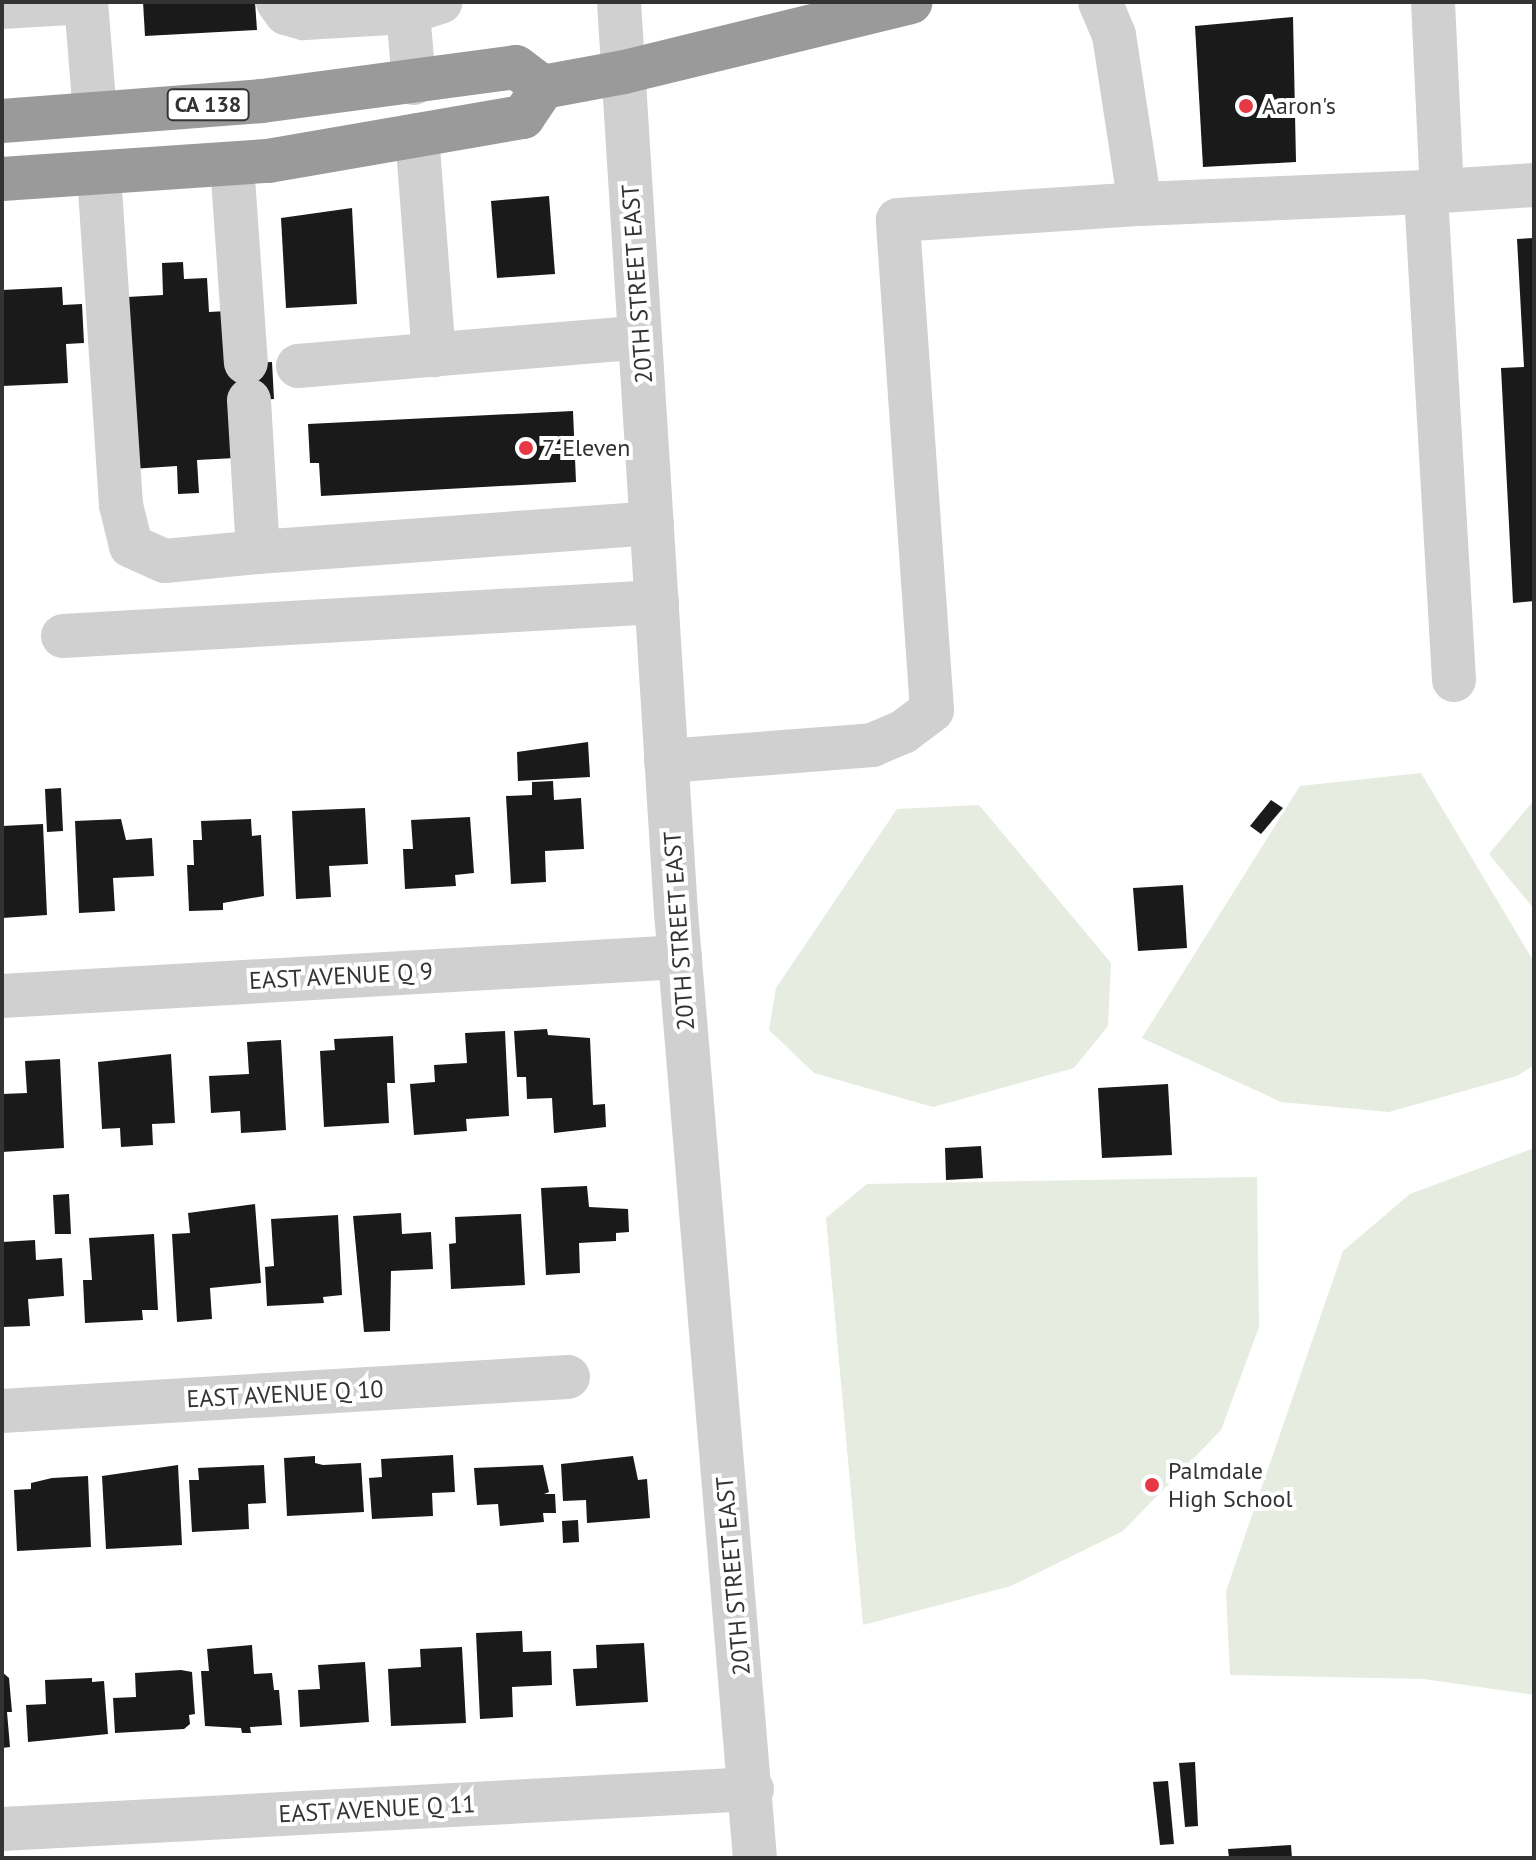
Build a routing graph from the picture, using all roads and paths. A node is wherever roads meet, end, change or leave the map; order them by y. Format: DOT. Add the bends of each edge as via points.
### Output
graph roads {
  1 [pos="86,2"];
  2 [pos="278,2"];
  3 [pos="619,2"];
  4 [pos="911,2"];
  5 [pos="1100,2"];
  6 [pos="1433,2"];
  7 [pos="419,5"];
  8 [pos="2,7"];
  9 [pos="624,72"];
  10 [pos="414,83"];
  11 [pos="543,87"];
  12 [pos="95,114"];
  13 [pos="2,121"];
  14 [pos="417,135"];
  15 [pos="2,147"];
  16 [pos="232,164"];
  17 [pos="99,174"];
  18 [pos="2,179"];
  19 [pos="1534,185"];
  20 [pos="1434,192"];
  21 [pos="1140,204"];
  22 [pos="640,337"];
  23 [pos="434,355"];
  24 [pos="298,366"];
  25 [pos="652,523"];
  26 [pos="258,552"];
  27 [pos="657,602"];
  28 [pos="63,636"];
  29 [pos="1454,680"];
  30 [pos="666,761"];
  31 [pos="680,957"];
  32 [pos="2,996"];
  33 [pos="568,1377"];
  34 [pos="2,1411"];
  35 [pos="752,1789"];
  36 [pos="2,1829"];
  37 [pos="755,1858"];
  1 -- 8 [label="street"];
  1 -- 12 [label="street"];
  2 -- 7 [label="street" via="286,13 304,18"];
  3 -- 9 [label="street, 20TH STREET EAST"];
  4 -- 9 [label="highway"];
  5 -- 21 [label="street" via="1114,35"];
  6 -- 20 [label="street"];
  7 -- 10 [label="street"];
  9 -- 11 [label="highway"];
  9 -- 22 [label="street, 20TH STREET EAST"];
  10 -- 11 [label="highway, CA 138" via="516,67"];
  10 -- 12 [label="highway, CA 138"];
  11 -- 14 [label="highway" via="523,117"];
  12 -- 13 [label="highway, CA 138"];
  12 -- 15 [label="highway" via="76,133"];
  14 -- 16 [label="highway"];
  14 -- 23 [label="street"];
  16 -- 17 [label="highway"];
  16 -- 26 [label="street"];
  17 -- 18 [label="highway"];
  17 -- 26 [label="street" via="121,505 131,546 165,561"];
  19 -- 20 [label="street"];
  20 -- 21 [label="street"];
  20 -- 29 [label="street"];
  21 -- 30 [label="street" via="898,220 932,710 903,732 872,745"];
  22 -- 23 [label="street"];
  22 -- 25 [label="street, 20TH STREET EAST"];
  23 -- 24 [label="street"];
  25 -- 26 [label="street"];
  25 -- 27 [label="street, 20TH STREET EAST"];
  27 -- 28 [label="street"];
  27 -- 30 [label="street, 20TH STREET EAST"];
  30 -- 31 [label="street, 20TH STREET EAST"];
  31 -- 32 [label="street, EAST AVENUE Q 9"];
  31 -- 35 [label="street, 20TH STREET EAST"];
  33 -- 34 [label="street, EAST AVENUE Q 10"];
  35 -- 36 [label="street, EAST AVENUE Q 11"];
  35 -- 37 [label="street, 20TH STREET EAST"];
}
